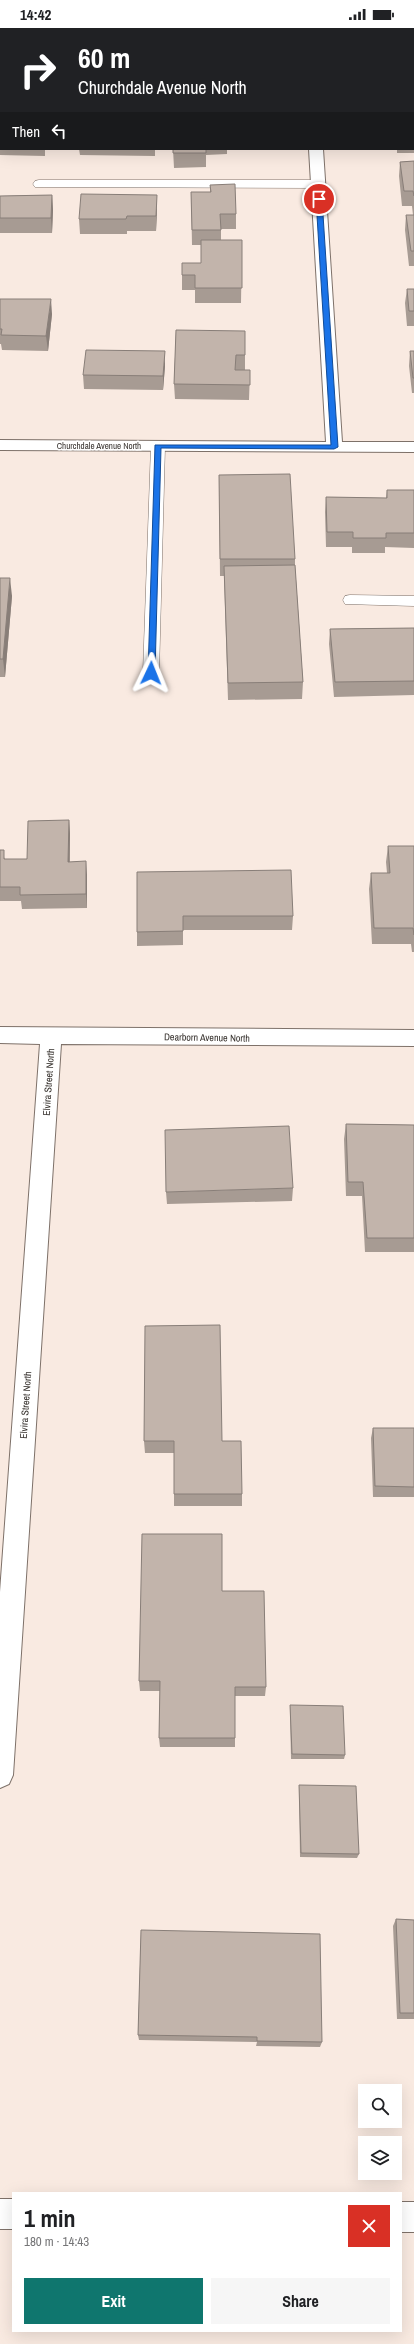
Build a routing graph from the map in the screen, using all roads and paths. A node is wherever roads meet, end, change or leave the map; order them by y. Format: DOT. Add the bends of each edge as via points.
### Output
graph roads {
  1 [pos="316,150"];
  2 [pos="39,184"];
  3 [pos="318,184"];
  4 [pos="0,445"];
  5 [pos="158,446"];
  6 [pos="334,447"];
  7 [pos="414,447"];
  8 [pos="350,600"];
  9 [pos="414,602"];
  10 [pos="151,673"];
  11 [pos="0,1035"];
  12 [pos="51,1035"];
  13 [pos="414,1038"];
  14 [pos="0,1775"];
  15 [pos="0,2214"];
  16 [pos="12,2214"];
  17 [pos="402,2217"];
  18 [pos="414,2218"];
  1 -- 3 [label="street"];
  2 -- 3 [label="lane"];
  3 -- 6 [label="street"];
  4 -- 5 [label="street, Churchdale Avenue North"];
  5 -- 6 [label="street, Churchdale Avenue North"];
  5 -- 10 [label="lane"];
  6 -- 7 [label="street, Churchdale Avenue North"];
  8 -- 9 [label="lane"];
  11 -- 12 [label="street, Dearborn Avenue North"];
  12 -- 13 [label="street, Dearborn Avenue North"];
  12 -- 14 [label="street, Elvira Street North"];
  15 -- 16 [label="street"];
  17 -- 18 [label="street"];
}
